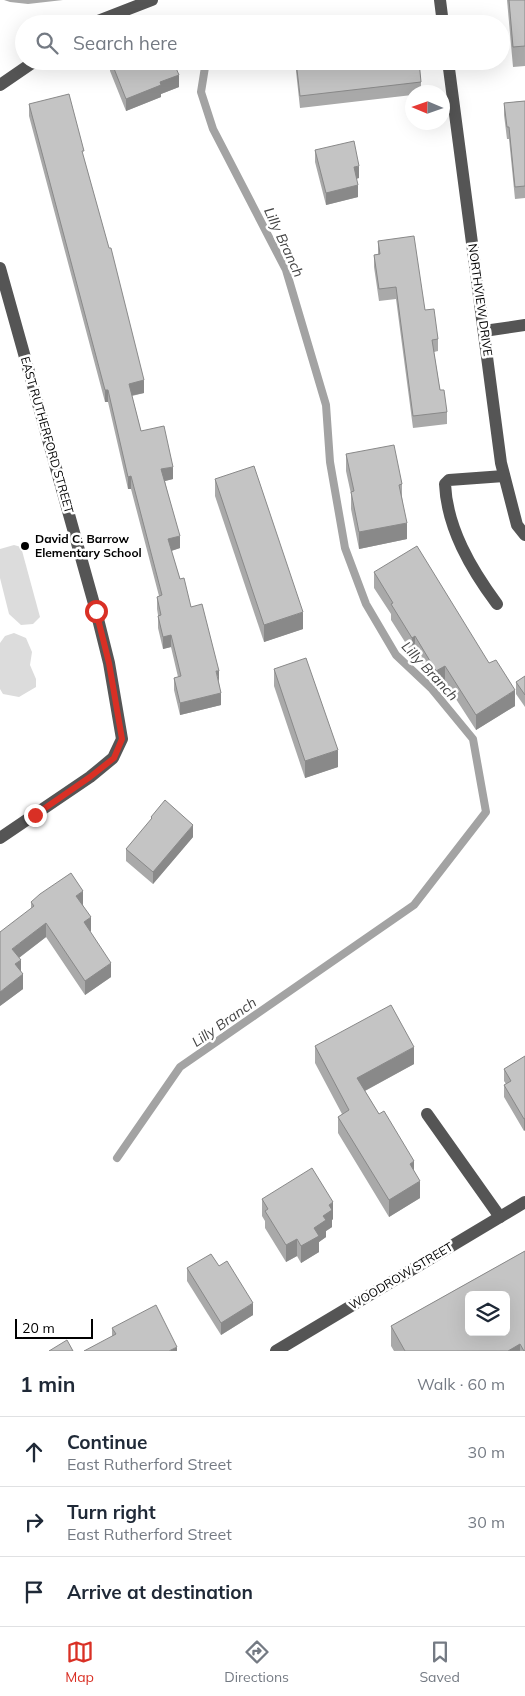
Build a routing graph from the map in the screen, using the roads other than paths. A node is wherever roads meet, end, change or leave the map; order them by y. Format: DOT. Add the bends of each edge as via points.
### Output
graph roads {
  1 [pos="152,0"];
  2 [pos="440,0"];
  3 [pos="113,15"];
  4 [pos="442,15"];
  5 [pos="22,70"];
  6 [pos="449,70"];
  7 [pos="0,85"];
  8 [pos="0,268"];
  9 [pos="525,325"];
  10 [pos="484,331"];
  11 [pos="504,476"];
  12 [pos="525,534"];
  13 [pos="497,604"];
  14 [pos="0,838"];
  15 [pos="427,1114"];
  16 [pos="525,1202"];
  17 [pos="500,1217"];
  18 [pos="276,1351"];
  1 -- 3 [label="street"];
  2 -- 4 [label="street"];
  5 -- 7 [label="street"];
  6 -- 10 [label="street, NORTHVIEW DRIVE"];
  8 -- 14 [label="street, EAST RUTHERFORD STREET" via="96,611 122,739 114,758"];
  9 -- 10 [label="street"];
  10 -- 11 [label="street, NORTHVIEW DRIVE"];
  11 -- 12 [label="street, NORTHVIEW DRIVE" via="516,524"];
  11 -- 13 [label="street" via="449,480 445,484 458,540"];
  15 -- 17 [label="street"];
  16 -- 17 [label="street, WOODROW STREET"];
  17 -- 18 [label="street, WOODROW STREET"];
}
